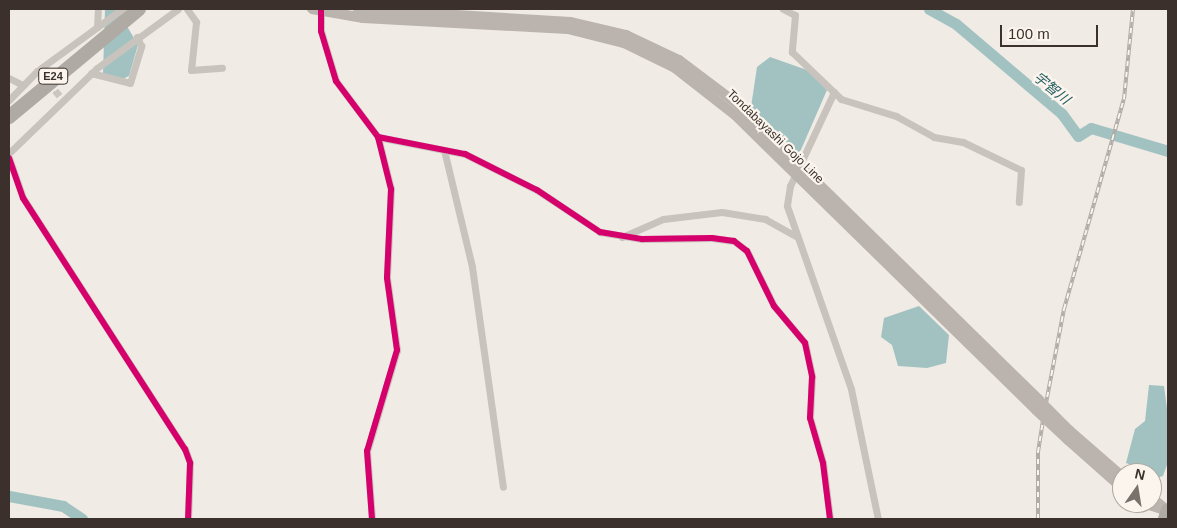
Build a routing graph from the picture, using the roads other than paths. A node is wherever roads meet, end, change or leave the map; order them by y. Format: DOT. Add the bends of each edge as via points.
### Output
graph roads {
  1 [pos="98,9"];
  2 [pos="139,9"];
  3 [pos="178,9"];
  4 [pos="188,9"];
  5 [pos="312,9"];
  6 [pos="321,9"];
  7 [pos="783,9"];
  8 [pos="123,12"];
  9 [pos="363,12"];
  10 [pos="98,32"];
  11 [pos="137,38"];
  12 [pos="222,68"];
  13 [pos="91,73"];
  14 [pos="9,78"];
  15 [pos="22,85"];
  16 [pos="834,92"];
  17 [pos="9,100"];
  18 [pos="9,117"];
  19 [pos="378,137"];
  20 [pos="444,150"];
  21 [pos="9,153"];
  22 [pos="9,158"];
  23 [pos="800,171"];
  24 [pos="1019,202"];
  25 [pos="622,237"];
  26 [pos="798,237"];
  27 [pos="1069,435"];
  28 [pos="1112,468"];
  29 [pos="1112,478"];
  30 [pos="503,487"];
  31 [pos="1168,510"];
  32 [pos="188,519"];
  33 [pos="372,519"];
  34 [pos="830,519"];
  35 [pos="878,519"];
  36 [pos="1165,519"];
  1 -- 10 [label="street"];
  2 -- 8 [label="highway, E24"];
  3 -- 11 [label="street"];
  4 -- 12 [label="street" via="196,22 191,70"];
  5 -- 9 [label="main road, Tondabayashi Gojo Line, bridge"];
  6 -- 19 [label="street" via="321,31 336,81"];
  7 -- 16 [label="street" via="795,15 792,52"];
  8 -- 10 [label="highway, E24"];
  9 -- 23 [label="main road, Tondabayashi Gojo Line" via="560,28 624,43 701,85"];
  10 -- 15 [label="street"];
  10 -- 18 [label="highway, E24"];
  11 -- 13 [label="street"];
  11 -- 13 [label="street" via="141,46 130,83"];
  13 -- 21 [label="street" via="62,97"];
  14 -- 15 [label="street"];
  15 -- 17 [label="street"];
  16 -- 23 [label="street"];
  16 -- 24 [label="street" via="855,107 896,116 934,137 963,142 1020,170"];
  19 -- 20 [label="street"];
  19 -- 33 [label="street" via="391,189 387,278 397,350 367,451"];
  20 -- 25 [label="street" via="465,154 528,186 600,232"];
  20 -- 30 [label="street" via="472,267"];
  22 -- 32 [label="street" via="23,198 185,449 190,463"];
  23 -- 26 [label="street" via="787,206"];
  23 -- 27 [label="main road, Tondabayashi Gojo Line, bridge"];
  25 -- 26 [label="street" via="662,219 722,212 765,219"];
  25 -- 34 [label="street" via="720,239 734,241 751,255 774,306 805,344 812,377 810,418 823,463"];
  26 -- 35 [label="street" via="851,389"];
  27 -- 28 [label="main road, Tondabayashi Gojo Line"];
  27 -- 29 [label="main road, Tondabayashi Gojo Line"];
  31 -- 36 [label="highway"];
}
